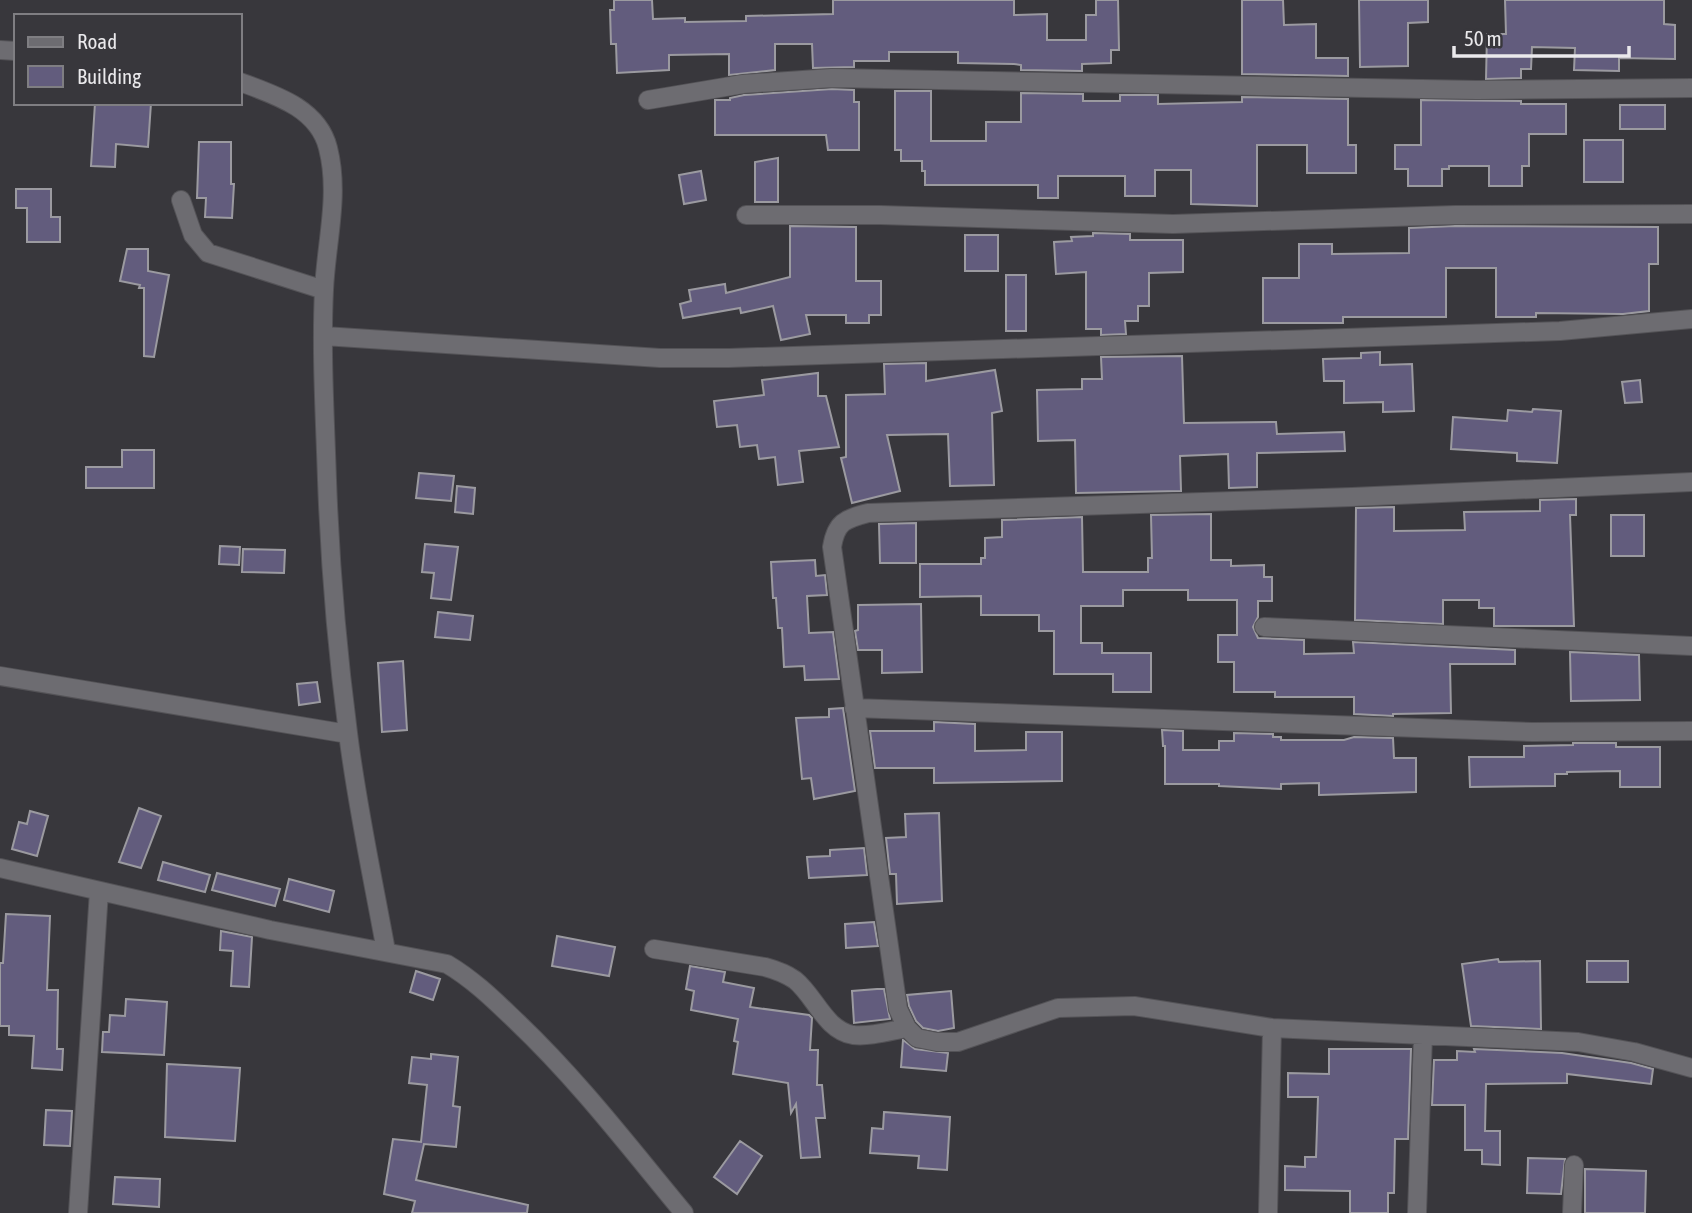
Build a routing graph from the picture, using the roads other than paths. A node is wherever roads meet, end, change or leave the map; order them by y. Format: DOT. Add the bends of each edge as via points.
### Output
graph roads {
  1 [pos="242,83"];
  2 [pos="1692,88"];
  3 [pos="648,100"];
  4 [pos="181,200"];
  5 [pos="1692,214"];
  6 [pos="746,215"];
  7 [pos="324,290"];
  8 [pos="1692,319"];
  9 [pos="324,336"];
  10 [pos="1692,482"];
  11 [pos="1264,627"];
  12 [pos="1692,646"];
  13 [pos="0,676"];
  14 [pos="854,708"];
  15 [pos="1692,731"];
  16 [pos="348,734"];
  17 [pos="0,868"];
  18 [pos="99,891"];
  19 [pos="654,949"];
  20 [pos="386,951"];
  21 [pos="907,1028"];
  22 [pos="1272,1028"];
  23 [pos="1423,1035"];
  24 [pos="1692,1068"];
  25 [pos="1574,1165"];
  26 [pos="78,1213"];
  27 [pos="684,1213"];
  28 [pos="1268,1213"];
  29 [pos="1416,1213"];
  30 [pos="1572,1213"];
  1 -- 7 [label="street" via="302,109 318,125 328,146 333,198"];
  2 -- 3 [label="street" via="1477,90 832,78 743,84"];
  4 -- 7 [label="street" via="193,236 208,253"];
  5 -- 6 [label="street" via="1455,215 1173,224"];
  7 -- 9 [label="street"];
  8 -- 9 [label="street" via="1560,331 729,358 660,358"];
  9 -- 16 [label="street" via="330,551"];
  10 -- 14 [label="street" via="868,513 839,525 832,547"];
  11 -- 12 [label="street"];
  13 -- 16 [label="street"];
  14 -- 15 [label="street" via="1532,732"];
  14 -- 21 [label="street" via="898,1009"];
  16 -- 20 [label="street"];
  17 -- 18 [label="street"];
  18 -- 20 [label="street"];
  18 -- 26 [label="street"];
  19 -- 21 [label="street" via="783,972 831,1023 852,1035"];
  20 -- 27 [label="street" via="447,964 467,976 547,1051"];
  21 -- 22 [label="street" via="917,1038 958,1042 1058,1008 1091,1005 1133,1006"];
  22 -- 23 [label="street"];
  22 -- 28 [label="street"];
  23 -- 24 [label="street" via="1578,1042"];
  23 -- 29 [label="street"];
  25 -- 30 [label="street"];
}
